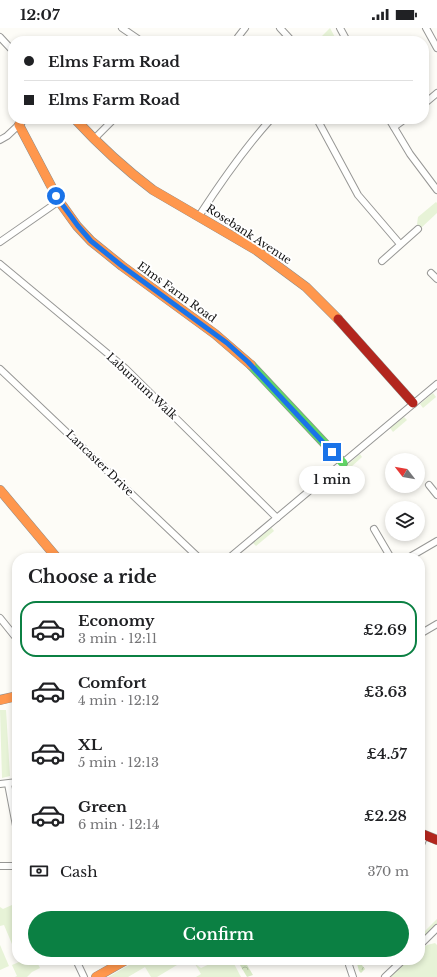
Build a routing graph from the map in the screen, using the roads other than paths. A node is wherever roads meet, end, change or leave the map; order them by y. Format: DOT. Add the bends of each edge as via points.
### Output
graph roads {
  1 [pos="122,28"];
  2 [pos="245,28"];
  3 [pos="280,28"];
  4 [pos="426,28"];
  5 [pos="134,36"];
  6 [pos="239,36"];
  7 [pos="287,36"];
  8 [pos="0,37"];
  9 [pos="8,46"];
  10 [pos="437,48"];
  11 [pos="437,93"];
  12 [pos="429,100"];
  13 [pos="20,124"];
  14 [pos="23,124"];
  15 [pos="80,124"];
  16 [pos="109,124"];
  17 [pos="267,124"];
  18 [pos="320,124"];
  19 [pos="392,124"];
  20 [pos="399,124"];
  21 [pos="394,128"];
  22 [pos="0,140"];
  23 [pos="94,140"];
  24 [pos="437,190"];
  25 [pos="59,201"];
  26 [pos="199,216"];
  27 [pos="418,229"];
  28 [pos="0,242"];
  29 [pos="400,244"];
  30 [pos="382,260"];
  31 [pos="0,264"];
  32 [pos="431,273"];
  33 [pos="437,279"];
  34 [pos="0,369"];
  35 [pos="437,384"];
  36 [pos="414,403"];
  37 [pos="343,463"];
  38 [pos="430,485"];
  39 [pos="0,490"];
  40 [pos="437,495"];
  41 [pos="277,518"];
  42 [pos="374,529"];
  43 [pos="437,541"];
  44 [pos="53,553"];
  45 [pos="194,553"];
  46 [pos="235,553"];
  47 [pos="388,553"];
  48 [pos="417,553"];
  49 [pos="0,618"];
  50 [pos="437,624"];
  51 [pos="425,631"];
  52 [pos="12,633"];
  53 [pos="12,697"];
  54 [pos="0,700"];
  55 [pos="12,783"];
  56 [pos="0,784"];
  57 [pos="8,784"];
  58 [pos="12,805"];
  59 [pos="425,835"];
  60 [pos="437,840"];
  61 [pos="0,866"];
  62 [pos="12,866"];
  63 [pos="437,928"];
  64 [pos="432,934"];
  65 [pos="437,939"];
  66 [pos="425,940"];
  67 [pos="78,965"];
  68 [pos="117,965"];
  69 [pos="349,965"];
  70 [pos="398,965"];
  71 [pos="84,977"];
  72 [pos="96,977"];
  73 [pos="354,977"];
  74 [pos="385,977"];
  1 -- 5 [label="street"];
  2 -- 6 [label="street"];
  3 -- 7 [label="street"];
  4 -- 10 [label="street"];
  8 -- 9 [label="street"];
  11 -- 12 [label="street"];
  13 -- 22 [label="street"];
  14 -- 25 [label="street, Elms Farm Road"];
  15 -- 23 [label="street, Rosebank Avenue"];
  16 -- 23 [label="street"];
  17 -- 26 [label="street" via="243,152"];
  18 -- 29 [label="street" via="358,195"];
  19 -- 21 [label="street"];
  20 -- 21 [label="street"];
  21 -- 24 [label="street"];
  23 -- 26 [label="street, Rosebank Avenue" via="153,190"];
  25 -- 28 [label="street"];
  25 -- 37 [label="street, Elms Farm Road" via="91,241 215,334 248,362"];
  26 -- 36 [label="street, Rosebank Avenue" via="270,260 319,299"];
  27 -- 29 [label="street"];
  29 -- 30 [label="street"];
  31 -- 41 [label="street, Laburnum Walk" via="125,368"];
  32 -- 33 [label="street"];
  34 -- 45 [label="street, Lancaster Drive"];
  35 -- 36 [label="street"];
  36 -- 37 [label="street"];
  37 -- 41 [label="street"];
  38 -- 40 [label="street"];
  39 -- 44 [label="street"];
  41 -- 46 [label="street"];
  42 -- 47 [label="street"];
  43 -- 48 [label="street"];
  49 -- 52 [label="street"];
  50 -- 51 [label="street"];
  53 -- 54 [label="street"];
  55 -- 57 [label="street"];
  56 -- 57 [label="street"];
  57 -- 58 [label="street"];
  59 -- 60 [label="street"];
  61 -- 62 [label="street"];
  63 -- 64 [label="street"];
  64 -- 65 [label="street"];
  64 -- 66 [label="street"];
  67 -- 71 [label="street"];
  68 -- 72 [label="street"];
  69 -- 73 [label="street"];
  70 -- 74 [label="street"];
}
